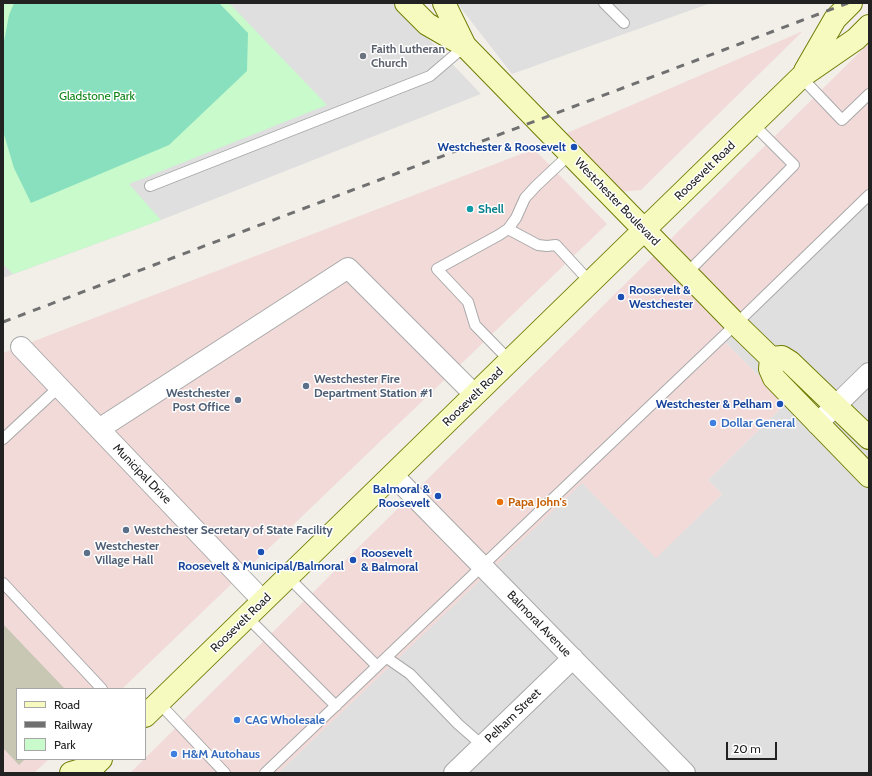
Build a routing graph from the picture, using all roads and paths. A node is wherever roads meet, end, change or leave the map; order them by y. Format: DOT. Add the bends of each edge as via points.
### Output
graph roads {
  1 [pos="406,3"];
  2 [pos="604,3"];
  3 [pos="851,3"];
  4 [pos="446,4"];
  5 [pos="624,23"];
  6 [pos="869,26"];
  7 [pos="465,46"];
  8 [pos="801,77"];
  9 [pos="869,94"];
  10 [pos="753,124"];
  11 [pos="570,154"];
  12 [pos="150,186"];
  13 [pos="869,195"];
  14 [pos="508,229"];
  15 [pos="645,230"];
  16 [pos="687,273"];
  17 [pos="590,282"];
  18 [pos="736,324"];
  19 [pos="21,347"];
  20 [pos="771,358"];
  21 [pos="510,361"];
  22 [pos="869,373"];
  23 [pos="59,387"];
  24 [pos="475,395"];
  25 [pos="836,406"];
  26 [pos="817,424"];
  27 [pos="99,429"];
  28 [pos="869,438"];
  29 [pos="3,439"];
  30 [pos="393,475"];
  31 [pos="869,476"];
  32 [pos="482,566"];
  33 [pos="288,577"];
  34 [pos="3,583"];
  35 [pos="263,601"];
  36 [pos="247,617"];
  37 [pos="387,658"];
  38 [pos="573,658"];
  39 [pos="377,666"];
  40 [pos="101,688"];
  41 [pos="336,706"];
  42 [pos="152,710"];
  43 [pos="482,746"];
  44 [pos="96,766"];
  45 [pos="71,773"];
  46 [pos="225,773"];
  47 [pos="265,773"];
  48 [pos="454,773"];
  49 [pos="685,773"];
  1 -- 7 [label="main road, Westchester Boulevard" via="427,24"];
  2 -- 5 [label="lane"];
  3 -- 8 [label="main road, Roosevelt Road" via="835,19"];
  4 -- 7 [label="main road, Westchester Boulevard"];
  6 -- 8 [label="main road, Roosevelt Road" via="856,39"];
  7 -- 11 [label="main road, Westchester Boulevard"];
  7 -- 12 [label="lane" via="430,76"];
  8 -- 9 [label="lane" via="842,120"];
  8 -- 10 [label="main road, Roosevelt Road"];
  10 -- 15 [label="main road, Roosevelt Road"];
  10 -- 16 [label="lane" via="794,165"];
  11 -- 14 [label="lane" via="525,198"];
  11 -- 15 [label="main road, Westchester Boulevard"];
  13 -- 18 [label="lane"];
  14 -- 17 [label="lane" via="538,245 556,244"];
  14 -- 21 [label="lane" via="437,269 468,302 475,325"];
  15 -- 16 [label="main road, Westchester Boulevard"];
  15 -- 17 [label="main road, Roosevelt Road"];
  16 -- 18 [label="main road, Westchester Boulevard"];
  17 -- 21 [label="main road, Roosevelt Road"];
  18 -- 20 [label="main road, Westchester Boulevard"];
  18 -- 32 [label="lane"];
  19 -- 23 [label="street, Municipal Drive"];
  20 -- 25 [label="main road" via="782,357 790,362"];
  20 -- 26 [label="main road" via="770,369 774,378"];
  21 -- 24 [label="main road, Roosevelt Road"];
  22 -- 25 [label="street"];
  23 -- 27 [label="street, Municipal Drive"];
  23 -- 29 [label="lane"];
  24 -- 27 [label="street" via="348,268"];
  24 -- 30 [label="main road, Roosevelt Road"];
  25 -- 26 [label="street"];
  25 -- 28 [label="main road"];
  26 -- 31 [label="main road"];
  27 -- 35 [label="street, Municipal Drive"];
  30 -- 32 [label="street, Balmoral Avenue"];
  30 -- 33 [label="main road, Roosevelt Road"];
  32 -- 37 [label="lane"];
  32 -- 38 [label="street, Balmoral Avenue"];
  33 -- 35 [label="main road, Roosevelt Road"];
  33 -- 39 [label="lane"];
  34 -- 40 [label="lane"];
  35 -- 36 [label="main road, Roosevelt Road"];
  36 -- 41 [label="lane"];
  36 -- 42 [label="main road, Roosevelt Road"];
  37 -- 39 [label="lane"];
  37 -- 43 [label="lane" via="410,674"];
  38 -- 43 [label="street, Pelham Street"];
  38 -- 49 [label="street, Balmoral Avenue"];
  39 -- 41 [label="lane"];
  41 -- 47 [label="lane"];
  42 -- 46 [label="lane"];
  43 -- 48 [label="street, Pelham Street"];
  44 -- 45 [label="main road"];
}
